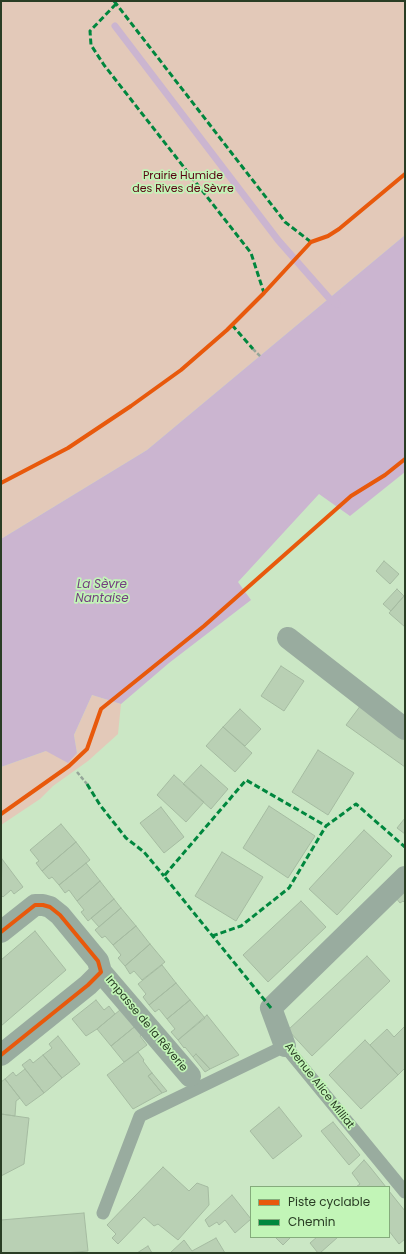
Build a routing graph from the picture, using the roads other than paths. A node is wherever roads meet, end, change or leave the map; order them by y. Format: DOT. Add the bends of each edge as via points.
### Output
graph roads {
  1 [pos="288,638"];
  2 [pos="405,728"];
  3 [pos="405,877"];
  4 [pos="1,932"];
  5 [pos="101,972"];
  6 [pos="285,1046"];
  7 [pos="1,1055"];
  8 [pos="190,1076"];
  9 [pos="405,1192"];
  10 [pos="103,1213"];
  1 -- 2 [label="street"];
  3 -- 6 [label="street, Avenue Alice Milliat" via="271,1008"];
  4 -- 5 [label="street, Impasse de la Rêverie" via="35,905 43,904 60,915 98,961"];
  5 -- 7 [label="street"];
  5 -- 8 [label="street, Impasse de la Rêverie"];
  6 -- 9 [label="lane, Avenue Alice Milliat"];
  6 -- 10 [label="lane" via="140,1116"];
}
